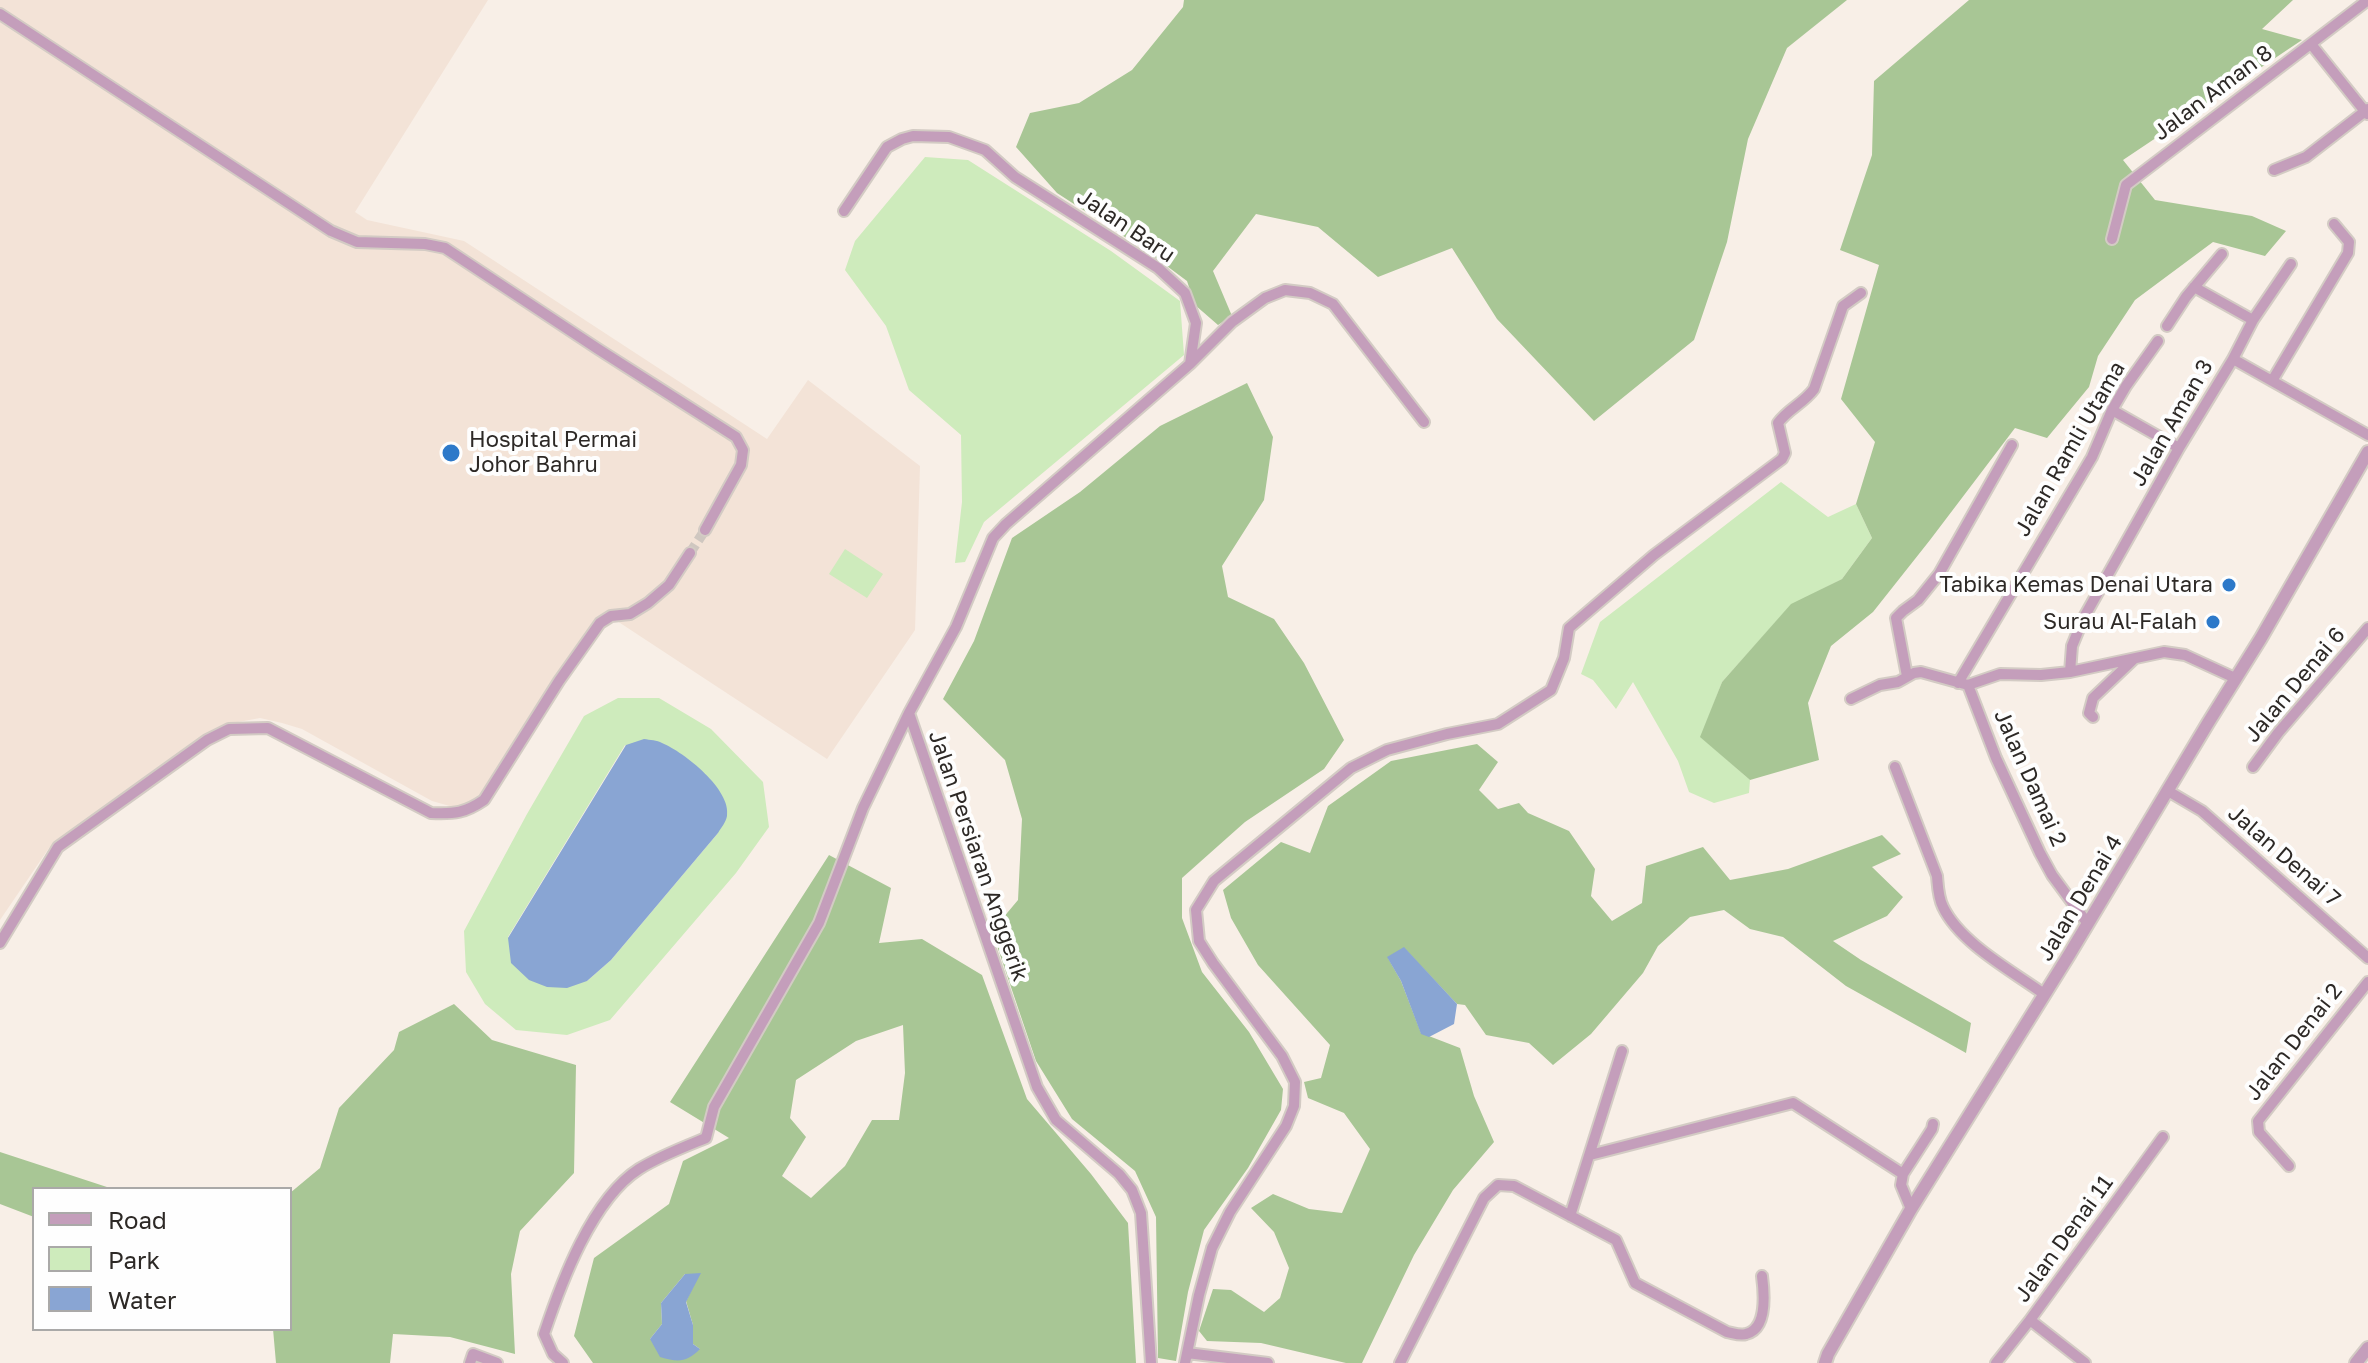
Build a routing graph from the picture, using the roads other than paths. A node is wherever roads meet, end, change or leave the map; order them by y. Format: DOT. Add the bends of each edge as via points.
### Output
graph roads {
  1 [pos="2368,0"];
  2 [pos="0,14"];
  3 [pos="2311,44"];
  4 [pos="2367,112"];
  5 [pos="2274,170"];
  6 [pos="844,211"];
  7 [pos="2334,224"];
  8 [pos="2112,239"];
  9 [pos="2222,254"];
  10 [pos="2291,264"];
  11 [pos="2194,287"];
  12 [pos="1861,293"];
  13 [pos="2253,320"];
  14 [pos="2167,326"];
  15 [pos="2158,341"];
  16 [pos="2233,359"];
  17 [pos="1190,364"];
  18 [pos="2272,381"];
  19 [pos="2112,410"];
  20 [pos="1424,422"];
  21 [pos="2368,435"];
  22 [pos="2012,445"];
  23 [pos="2179,448"];
  24 [pos="2368,452"];
  25 [pos="705,530"];
  26 [pos="690,553"];
  27 [pos="2368,628"];
  28 [pos="2135,658"];
  29 [pos="2070,672"];
  30 [pos="1907,676"];
  31 [pos="2235,678"];
  32 [pos="1963,684"];
  33 [pos="1851,699"];
  34 [pos="909,713"];
  35 [pos="2093,717"];
  36 [pos="1895,767"];
  37 [pos="2253,767"];
  38 [pos="2168,791"];
  39 [pos="2088,924"];
  40 [pos="0,943"];
  41 [pos="2368,958"];
  42 [pos="2368,982"];
  43 [pos="2044,994"];
  44 [pos="1622,1051"];
  45 [pos="1933,1124"];
  46 [pos="2163,1137"];
  47 [pos="1590,1155"];
  48 [pos="2289,1166"];
  49 [pos="1903,1174"];
  50 [pos="1911,1209"];
  51 [pos="1570,1216"];
  52 [pos="1762,1276"];
  53 [pos="2030,1320"];
  54 [pos="2368,1348"];
  55 [pos="1186,1358"];
  56 [pos="472,1359"];
  57 [pos="1248,1362"];
  58 [pos="497,1363"];
  59 [pos="563,1363"];
  60 [pos="1151,1363"];
  61 [pos="1268,1363"];
  62 [pos="1400,1363"];
  63 [pos="1825,1363"];
  64 [pos="1996,1363"];
  65 [pos="2085,1363"];
  66 [pos="2356,1363"];
  1 -- 3 [label="street, Jalan Aman 8"];
  2 -- 25 [label="street" via="331,231 357,242 445,248 736,437 743,450 741,465"];
  3 -- 4 [label="street"];
  3 -- 8 [label="street, Jalan Aman 8" via="2126,185"];
  4 -- 5 [label="street" via="2306,157"];
  6 -- 17 [label="street, Jalan Baru" via="887,147 902,139 949,137 985,150 1015,177 1158,268 1185,293 1196,323"];
  7 -- 18 [label="street" via="2349,242 2348,253"];
  9 -- 11 [label="street"];
  10 -- 13 [label="street, Jalan Aman 3"];
  11 -- 13 [label="street"];
  11 -- 14 [label="street"];
  12 -- 55 [label="street" via="1843,306 1814,389 1778,423 1782,459 1654,555 1569,628 1551,690 1498,724 1387,750 1351,768 1214,881 1196,910 1199,941 1282,1056 1295,1094 1286,1126 1212,1248"];
  13 -- 16 [label="street, Jalan Aman 3"];
  15 -- 19 [label="street, Jalan Ramli Utama"];
  16 -- 18 [label="street"];
  16 -- 23 [label="street, Jalan Aman 3"];
  17 -- 20 [label="street, Jalan Persiaran Anggerik" via="1265,298 1285,290 1310,293 1333,304"];
  17 -- 34 [label="street, Jalan Persiaran Anggerik" via="993,538 956,627"];
  18 -- 21 [label="street"];
  19 -- 23 [label="street"];
  19 -- 32 [label="street, Jalan Ramli Utama" via="2092,457 2018,578"];
  22 -- 30 [label="street" via="1939,574 1896,618"];
  23 -- 29 [label="street, Jalan Aman 3" via="2083,619 2069,656"];
  24 -- 31 [label="street, Jalan Denai 4"];
  26 -- 40 [label="street" via="669,585 648,603 600,623 484,800 468,811 431,813 268,728 229,729 58,847"];
  27 -- 37 [label="street, Jalan Denai 6"];
  28 -- 29 [label="street"];
  28 -- 31 [label="street" via="2164,652 2185,655"];
  28 -- 35 [label="street" via="2093,698"];
  29 -- 32 [label="street" via="2000,674"];
  30 -- 32 [label="street" via="1921,672"];
  30 -- 33 [label="street"];
  31 -- 38 [label="street, Jalan Denai 4"];
  32 -- 39 [label="street, Jalan Damai 2" via="2040,853"];
  34 -- 59 [label="street" via="863,808 819,923 714,1107 706,1138 636,1171 611,1196 582,1242 544,1334"];
  34 -- 60 [label="street, Jalan Persiaran Anggerik" via="1037,1087 1056,1120 1119,1174 1141,1213"];
  36 -- 43 [label="street" via="1944,908 1972,943"];
  38 -- 39 [label="street, Jalan Denai 4"];
  38 -- 41 [label="street, Jalan Denai 7" via="2202,811"];
  39 -- 43 [label="street, Jalan Denai 4"];
  42 -- 48 [label="street, Jalan Denai 2" via="2258,1121 2259,1132"];
  43 -- 50 [label="street, Jalan Denai 4"];
  44 -- 47 [label="street"];
  45 -- 49 [label="street"];
  46 -- 53 [label="street, Jalan Denai 11"];
  47 -- 49 [label="street" via="1793,1103"];
  47 -- 51 [label="street"];
  49 -- 50 [label="street" via="1901,1185"];
  50 -- 63 [label="street, Jalan Denai 4"];
  51 -- 52 [label="street" via="1616,1240 1641,1288 1727,1332 1752,1333 1758,1325 1766,1300"];
  51 -- 62 [label="street" via="1514,1186 1493,1188"];
  53 -- 64 [label="street, Jalan Denai 11"];
  53 -- 65 [label="street"];
  54 -- 66 [label="street"];
  55 -- 57 [label="street"];
  56 -- 58 [label="street"];
  57 -- 61 [label="street"];
}
